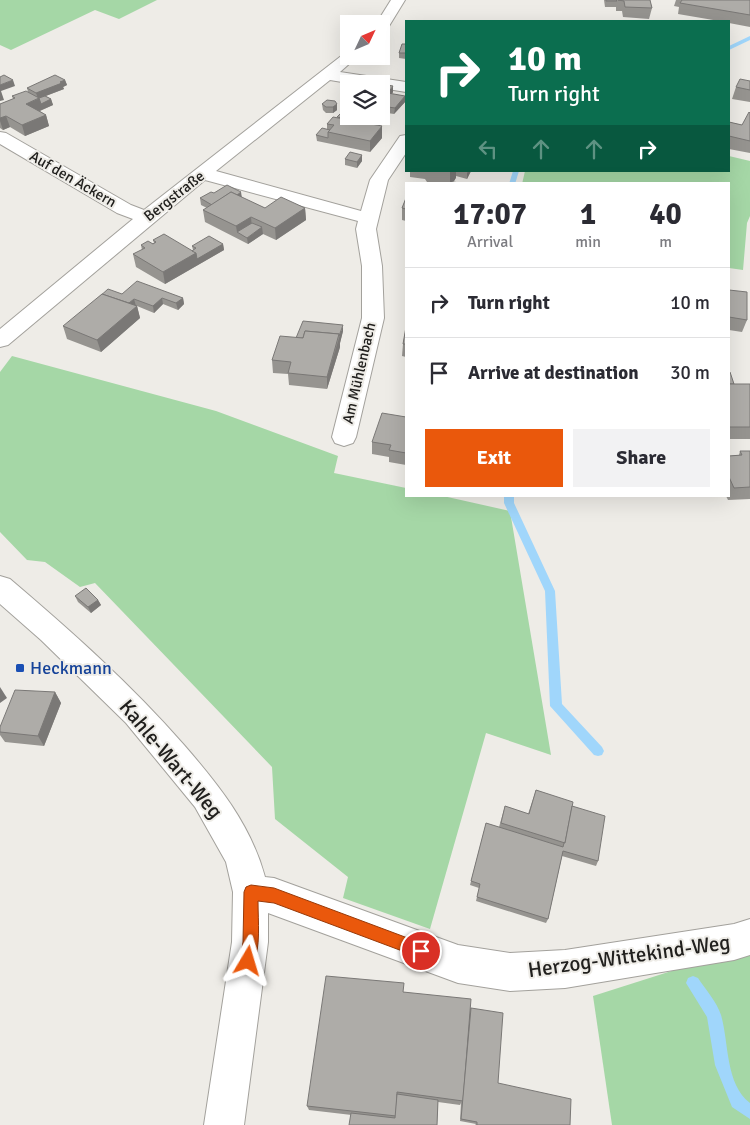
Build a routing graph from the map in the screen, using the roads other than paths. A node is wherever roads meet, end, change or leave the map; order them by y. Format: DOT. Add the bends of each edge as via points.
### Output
graph roads {
  1 [pos="398,0"];
  2 [pos="389,15"];
  3 [pos="340,65"];
  4 [pos="329,75"];
  5 [pos="405,87"];
  6 [pos="0,137"];
  7 [pos="405,141"];
  8 [pos="202,173"];
  9 [pos="147,217"];
  10 [pos="369,218"];
  11 [pos="0,340"];
  12 [pos="344,437"];
  13 [pos="0,587"];
  14 [pos="251,892"];
  15 [pos="750,937"];
  16 [pos="224,1125"];
  1 -- 2 [label="street"];
  3 -- 4 [label="street, Bergstraße"];
  4 -- 5 [label="street"];
  4 -- 8 [label="street, Bergstraße"];
  6 -- 9 [label="street, Auf den Äckern" via="124,209"];
  7 -- 10 [label="street, Am Mühlenbach" via="378,180"];
  8 -- 9 [label="street, Bergstraße"];
  8 -- 10 [label="street"];
  9 -- 11 [label="street, Bergstraße"];
  10 -- 12 [label="street, Am Mühlenbach" via="366,229 372,266 373,318"];
  13 -- 14 [label="street, Kahle-Wart-Weg" via="52,631 137,712 207,796 242,857"];
  14 -- 15 [label="street, Herzog-Wittekind-Weg" via="274,896 458,964 510,972 565,969"];
  14 -- 16 [label="street, Kahle-Wart-Weg" via="250,942"];
}
